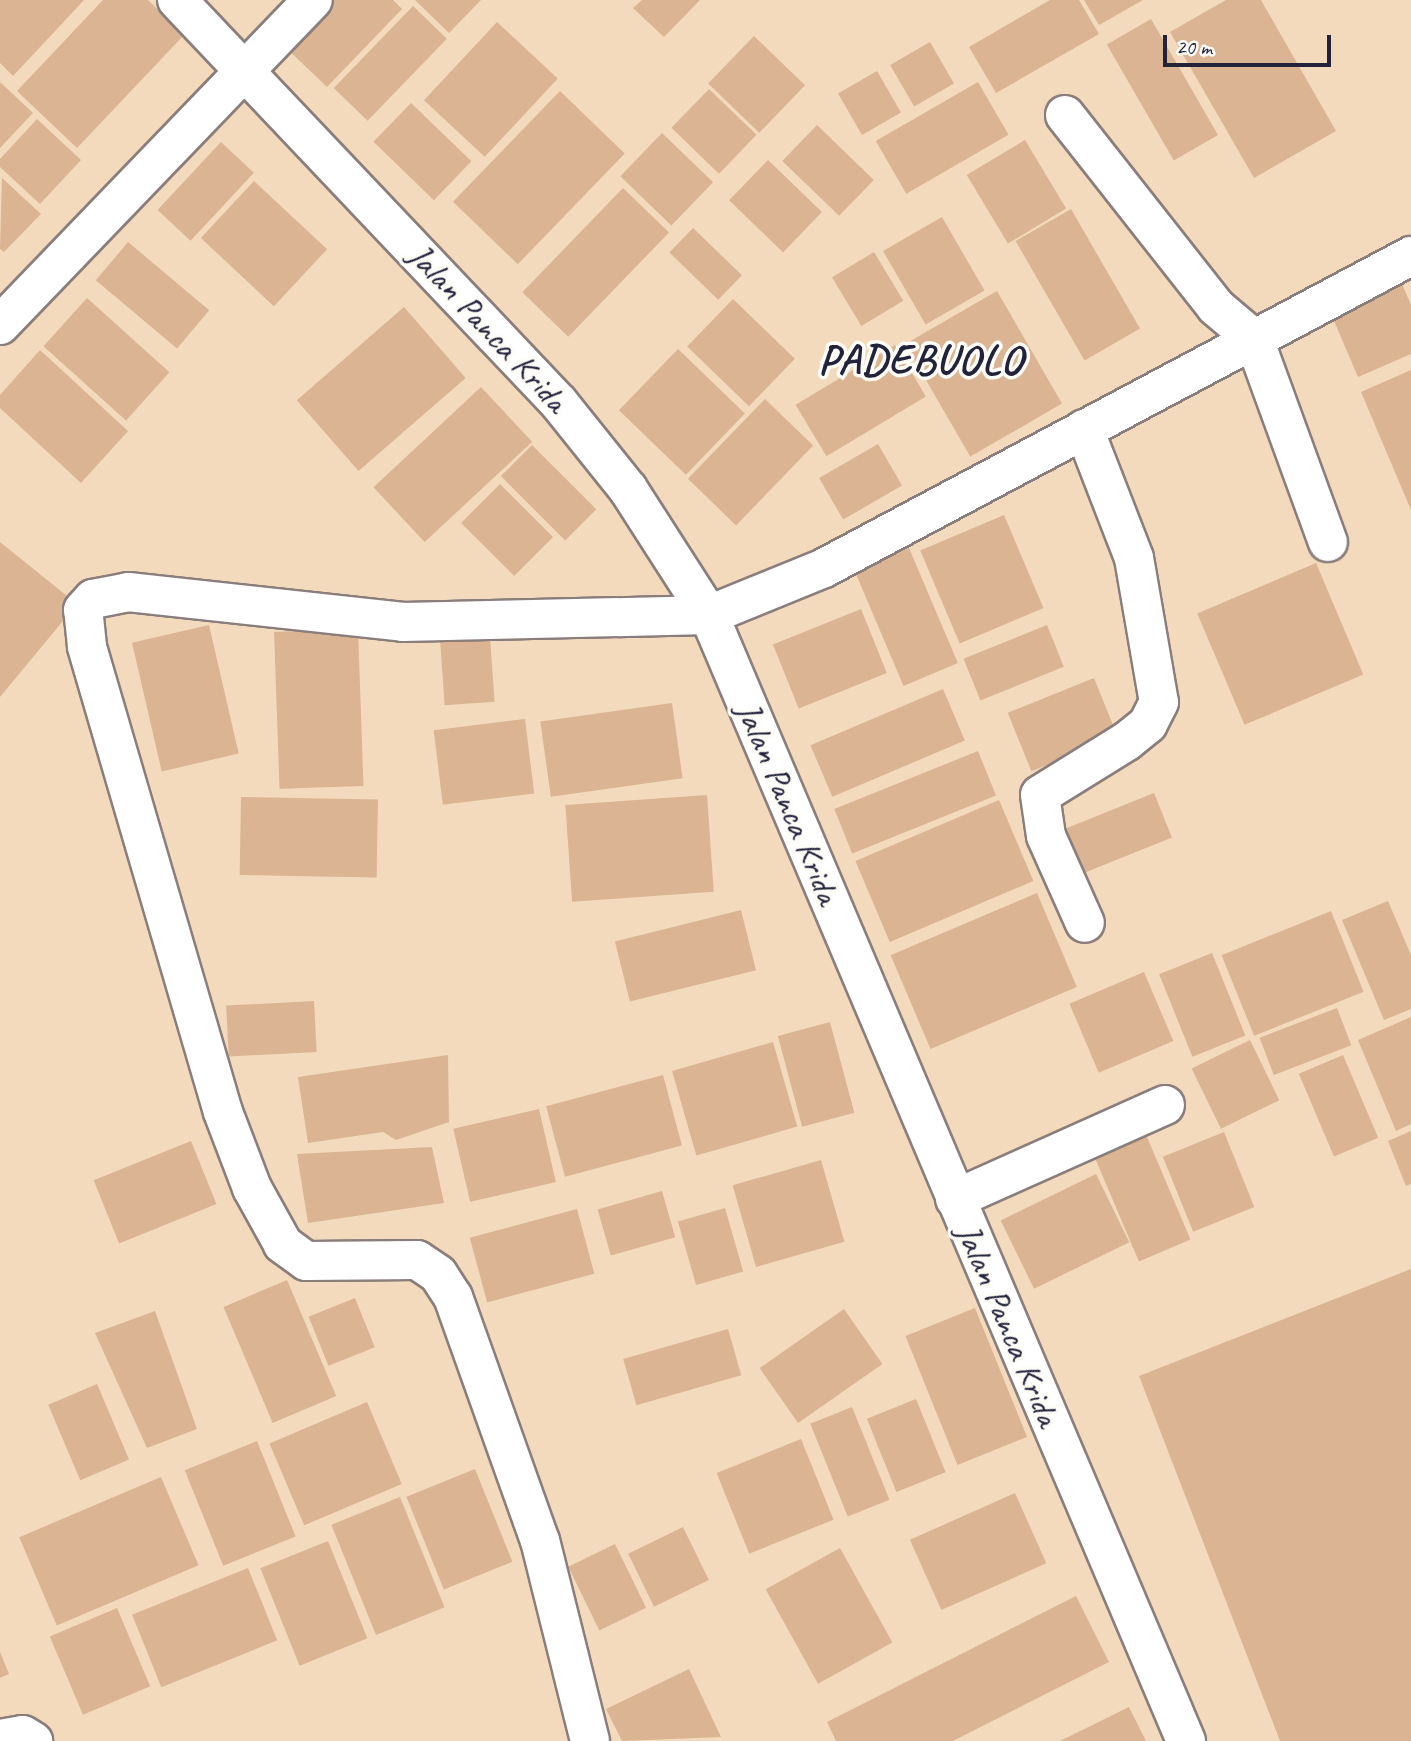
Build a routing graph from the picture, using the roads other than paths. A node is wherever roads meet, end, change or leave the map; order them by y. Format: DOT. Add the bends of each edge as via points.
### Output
graph roads {
  1 [pos="177,0"];
  2 [pos="313,0"];
  3 [pos="240,71"];
  4 [pos="1065,115"];
  5 [pos="1411,256"];
  6 [pos="1,323"];
  7 [pos="1254,339"];
  8 [pos="1084,429"];
  9 [pos="1328,542"];
  10 [pos="709,615"];
  11 [pos="1085,923"];
  12 [pos="1166,1105"];
  13 [pos="954,1199"];
  14 [pos="0,1739"];
  15 [pos="33,1741"];
  16 [pos="590,1741"];
  17 [pos="1186,1741"];
  1 -- 3 [label="street, Jalan Panca Krida"];
  2 -- 3 [label="street"];
  3 -- 6 [label="street"];
  3 -- 10 [label="street, Jalan Panca Krida" via="559,402 628,488"];
  4 -- 7 [label="street" via="1216,307"];
  5 -- 7 [label="street"];
  7 -- 8 [label="street"];
  7 -- 9 [label="street"];
  8 -- 10 [label="street" via="824,568"];
  8 -- 11 [label="street" via="1134,558 1159,702 1148,724 1127,741 1040,795 1046,836"];
  10 -- 13 [label="street, Jalan Panca Krida"];
  10 -- 16 [label="street" via="403,622 128,592 93,599 81,624 223,1112 260,1205 283,1244 306,1261 417,1260 438,1274 453,1297 544,1554"];
  12 -- 13 [label="street"];
  13 -- 17 [label="street, Jalan Panca Krida"];
  14 -- 15 [label="street" via="23,1735"];
}
